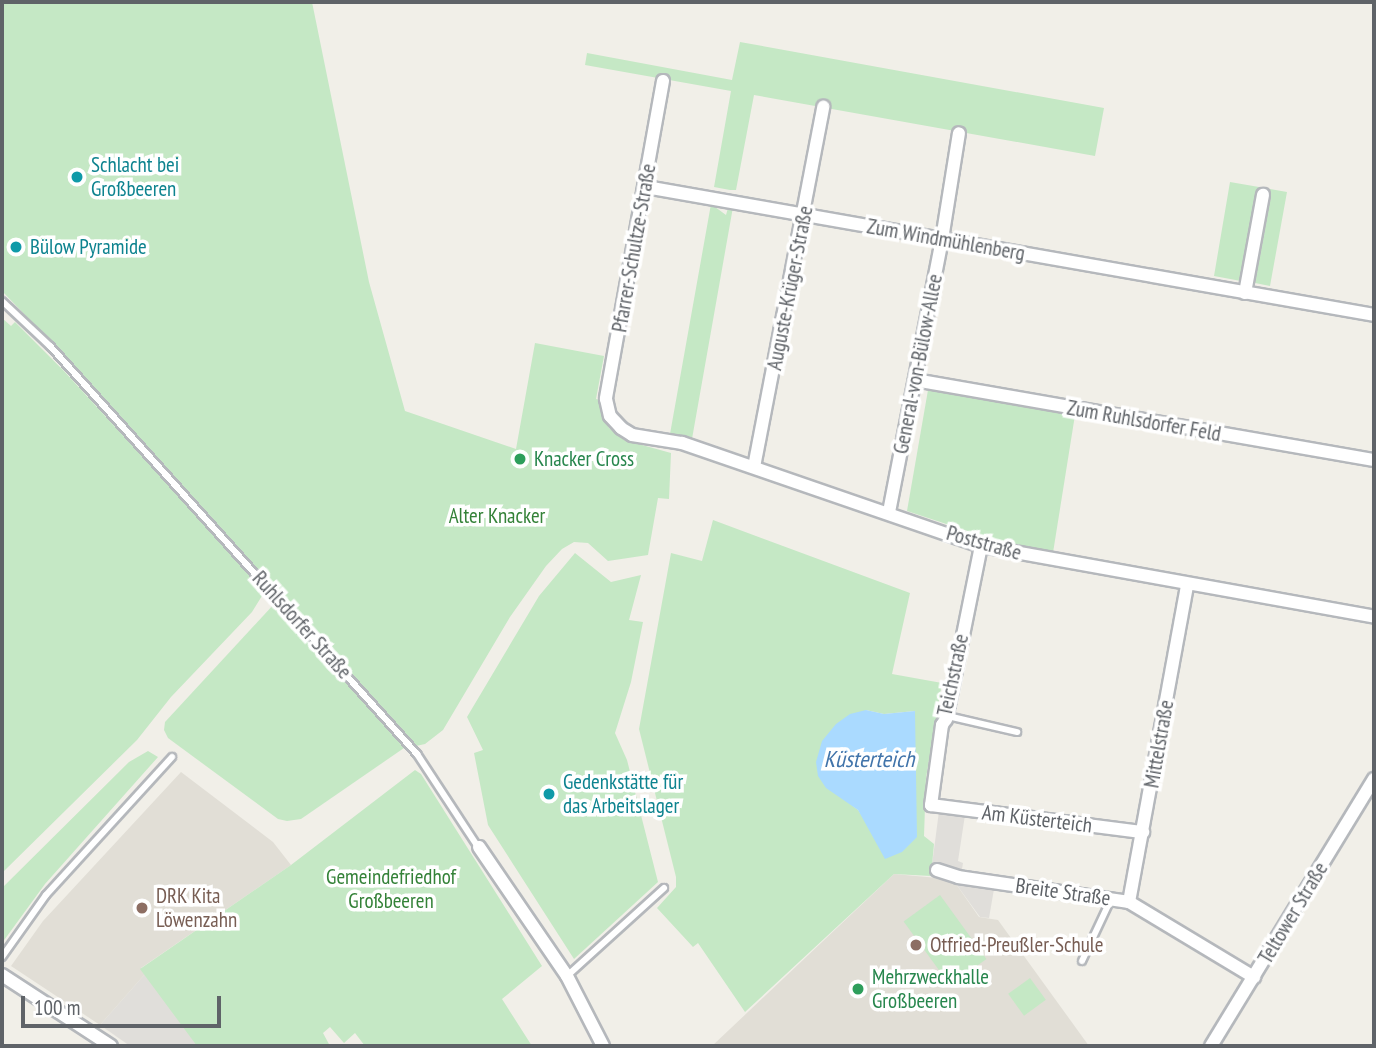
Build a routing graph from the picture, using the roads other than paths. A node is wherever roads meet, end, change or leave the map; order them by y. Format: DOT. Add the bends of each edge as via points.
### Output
graph roads {
  1 [pos="663,81"];
  2 [pos="823,107"];
  3 [pos="959,133"];
  4 [pos="646,187"];
  5 [pos="1263,195"];
  6 [pos="805,215"];
  7 [pos="942,239"];
  8 [pos="1245,293"];
  9 [pos="2,301"];
  10 [pos="1374,315"];
  11 [pos="915,380"];
  12 [pos="610,416"];
  13 [pos="1374,460"];
  14 [pos="754,467"];
  15 [pos="889,512"];
  16 [pos="981,546"];
  17 [pos="1187,585"];
  18 [pos="1374,617"];
  19 [pos="946,719"];
  20 [pos="1017,732"];
  21 [pos="172,757"];
  22 [pos="1374,779"];
  23 [pos="931,805"];
  24 [pos="1143,832"];
  25 [pos="479,847"];
  26 [pos="937,870"];
  27 [pos="664,888"];
  28 [pos="1112,898"];
  29 [pos="1129,902"];
  30 [pos="2,957"];
  31 [pos="1082,961"];
  32 [pos="2,975"];
  33 [pos="567,976"];
  34 [pos="1254,977"];
  35 [pos="111,1046"];
  36 [pos="603,1046"];
  37 [pos="1211,1046"];
  1 -- 4 [label="street, Pfarrer-Schultze-Straße"];
  2 -- 6 [label="street, Auguste-Krüger-Straße"];
  3 -- 7 [label="street, General-von-Bülow-Allee"];
  4 -- 6 [label="street, Zum Windmühlenberg"];
  4 -- 12 [label="street, Pfarrer-Schultze-Straße" via="606,400"];
  5 -- 8 [label="street"];
  6 -- 7 [label="street, Zum Windmühlenberg"];
  6 -- 14 [label="street, Auguste-Krüger-Straße"];
  7 -- 8 [label="street, Zum Windmühlenberg"];
  7 -- 11 [label="street, General-von-Bülow-Allee"];
  8 -- 10 [label="street, Zum Windmühlenberg"];
  9 -- 25 [label="lane, Ruhlsdorfer Straße" via="50,346 417,754"];
  11 -- 13 [label="street, Zum Ruhlsdorfer Feld"];
  11 -- 15 [label="street, General-von-Bülow-Allee"];
  12 -- 14 [label="street, Poststraße" via="632,435 682,443"];
  14 -- 15 [label="street, Poststraße"];
  15 -- 16 [label="street, Poststraße"];
  16 -- 17 [label="street, Poststraße"];
  16 -- 19 [label="street, Teichstraße"];
  17 -- 18 [label="street, Poststraße"];
  17 -- 24 [label="street, Mittelstraße"];
  19 -- 20 [label="lane"];
  19 -- 23 [label="street, Teichstraße"];
  21 -- 30 [label="lane" via="46,895"];
  22 -- 34 [label="street, Teltower Straße"];
  23 -- 24 [label="street, Am Küsterteich"];
  24 -- 29 [label="street, Mittelstraße"];
  25 -- 33 [label="street, Ruhlsdorfer Straße"];
  26 -- 28 [label="street, Breite Straße" via="958,877"];
  27 -- 33 [label="lane"];
  28 -- 29 [label="street, Breite Straße"];
  28 -- 31 [label="lane"];
  29 -- 34 [label="street, Breite Straße"];
  32 -- 35 [label="street"];
  33 -- 36 [label="street, Ruhlsdorfer Straße"];
  34 -- 37 [label="street, Teltower Straße"];
}
